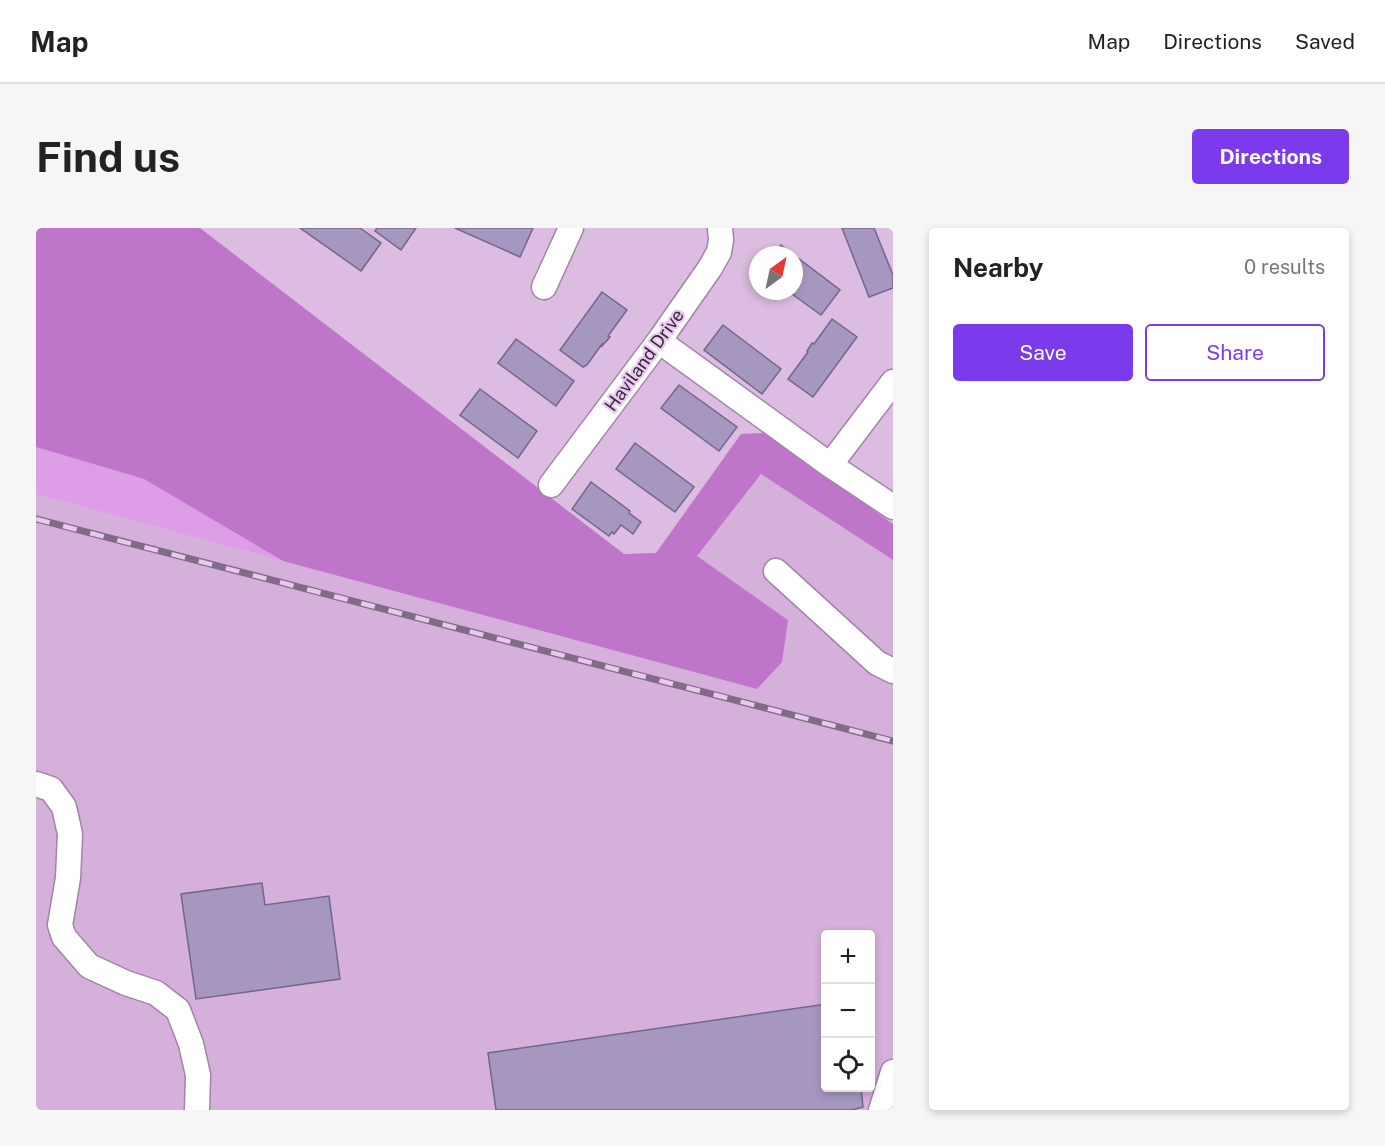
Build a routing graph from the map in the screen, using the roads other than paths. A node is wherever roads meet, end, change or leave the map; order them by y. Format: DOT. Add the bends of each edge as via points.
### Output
graph roads {
  1 [pos="571,228"];
  2 [pos="720,228"];
  3 [pos="544,287"];
  4 [pos="659,341"];
  5 [pos="893,382"];
  6 [pos="830,465"];
  7 [pos="551,485"];
  8 [pos="893,507"];
  9 [pos="776,571"];
  10 [pos="893,671"];
  11 [pos="36,784"];
  12 [pos="893,1072"];
  13 [pos="197,1110"];
  14 [pos="881,1110"];
  1 -- 3 [label="street"];
  2 -- 4 [label="street, Haviland Drive" via="719,252"];
  4 -- 6 [label="street"];
  4 -- 7 [label="street, Haviland Drive"];
  5 -- 6 [label="street"];
  6 -- 8 [label="street"];
  9 -- 10 [label="street" via="877,663"];
  11 -- 13 [label="street" via="51,789 64,807 70,834 60,925 64,937 89,966 156,993 178,1010 198,1075"];
  12 -- 14 [label="street"];
}
